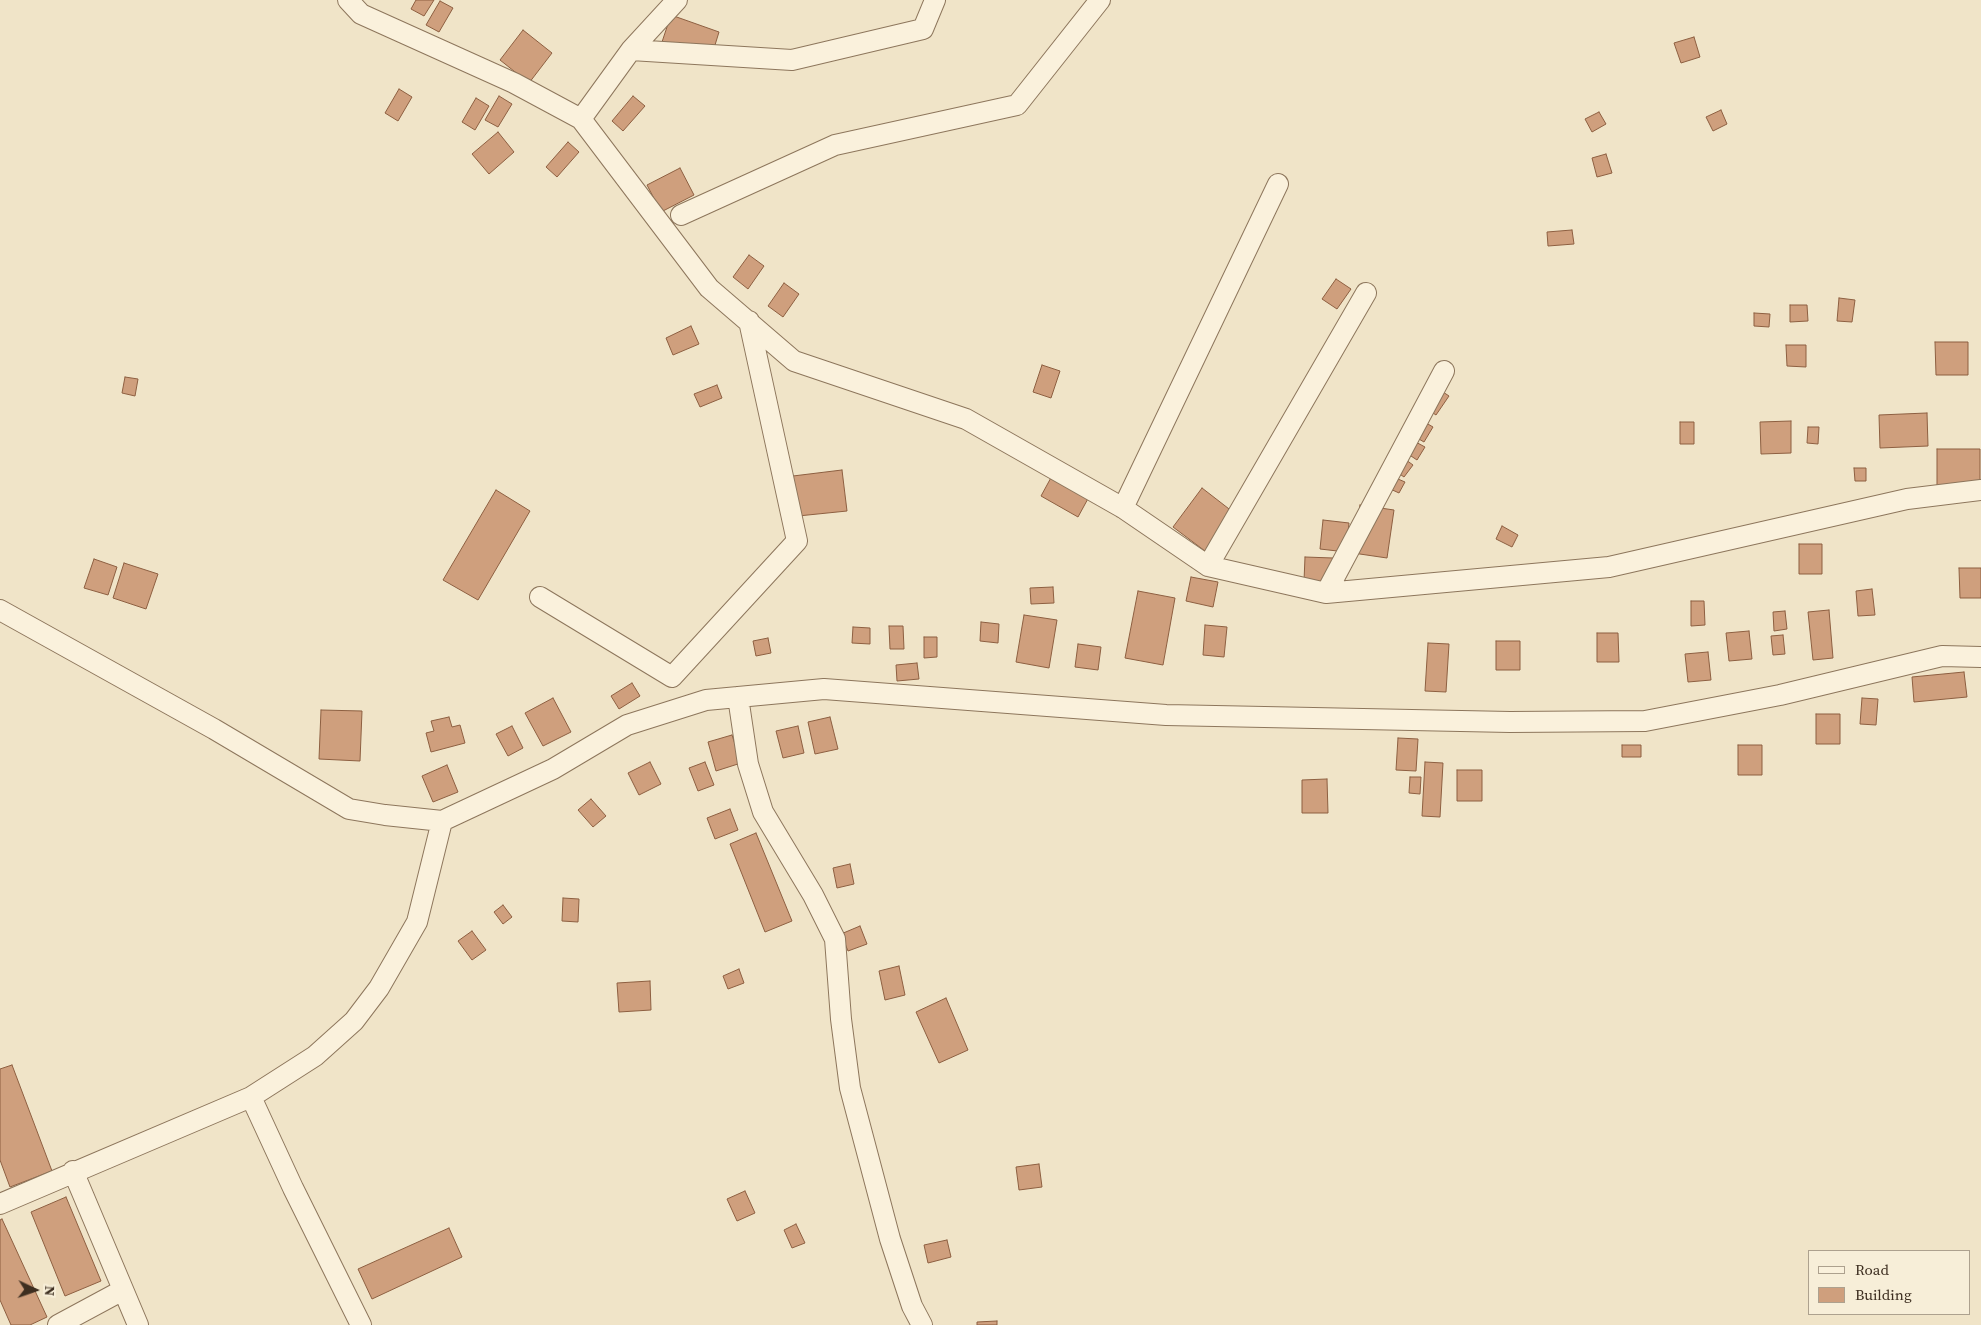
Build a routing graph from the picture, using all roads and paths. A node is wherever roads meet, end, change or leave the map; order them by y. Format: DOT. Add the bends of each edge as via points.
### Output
graph roads {
  1 [pos="348,0"];
  2 [pos="677,0"];
  3 [pos="935,0"];
  4 [pos="1100,0"];
  5 [pos="631,50"];
  6 [pos="581,119"];
  7 [pos="1278,184"];
  8 [pos="681,215"];
  9 [pos="1366,293"];
  10 [pos="749,321"];
  11 [pos="1444,371"];
  12 [pos="1981,490"];
  13 [pos="1123,508"];
  14 [pos="1208,566"];
  15 [pos="1326,593"];
  16 [pos="540,597"];
  17 [pos="0,610"];
  18 [pos="1981,658"];
  19 [pos="738,697"];
  20 [pos="442,821"];
  21 [pos="251,1097"];
  22 [pos="73,1171"];
  23 [pos="0,1204"];
  24 [pos="123,1290"];
  25 [pos="58,1325"];
  26 [pos="138,1325"];
  27 [pos="361,1325"];
  28 [pos="922,1325"];
  1 -- 6 [label="street" via="361,14 514,83"];
  2 -- 5 [label="street"];
  3 -- 5 [label="street" via="923,28 792,60"];
  4 -- 8 [label="street" via="1017,105 835,145"];
  5 -- 6 [label="street"];
  6 -- 10 [label="street" via="709,288"];
  7 -- 13 [label="street"];
  9 -- 14 [label="street"];
  10 -- 13 [label="street" via="794,361 966,419"];
  10 -- 16 [label="street" via="797,541 672,677"];
  11 -- 15 [label="street"];
  12 -- 15 [label="street" via="1907,499 1609,567"];
  13 -- 14 [label="street"];
  14 -- 15 [label="street"];
  17 -- 20 [label="street" via="214,729 349,809"];
  18 -- 19 [label="street" via="1942,656 1780,696 1645,721 1510,722 1166,715 824,689"];
  19 -- 20 [label="street" via="706,700 627,725 553,769"];
  19 -- 28 [label="street" via="748,764 763,812 835,939 850,1088 890,1239 912,1306"];
  20 -- 21 [label="street" via="417,922 379,988 354,1021 315,1056"];
  21 -- 22 [label="street"];
  21 -- 27 [label="street"];
  22 -- 23 [label="street"];
  22 -- 24 [label="street"];
  24 -- 25 [label="street"];
  24 -- 26 [label="street"];
}
